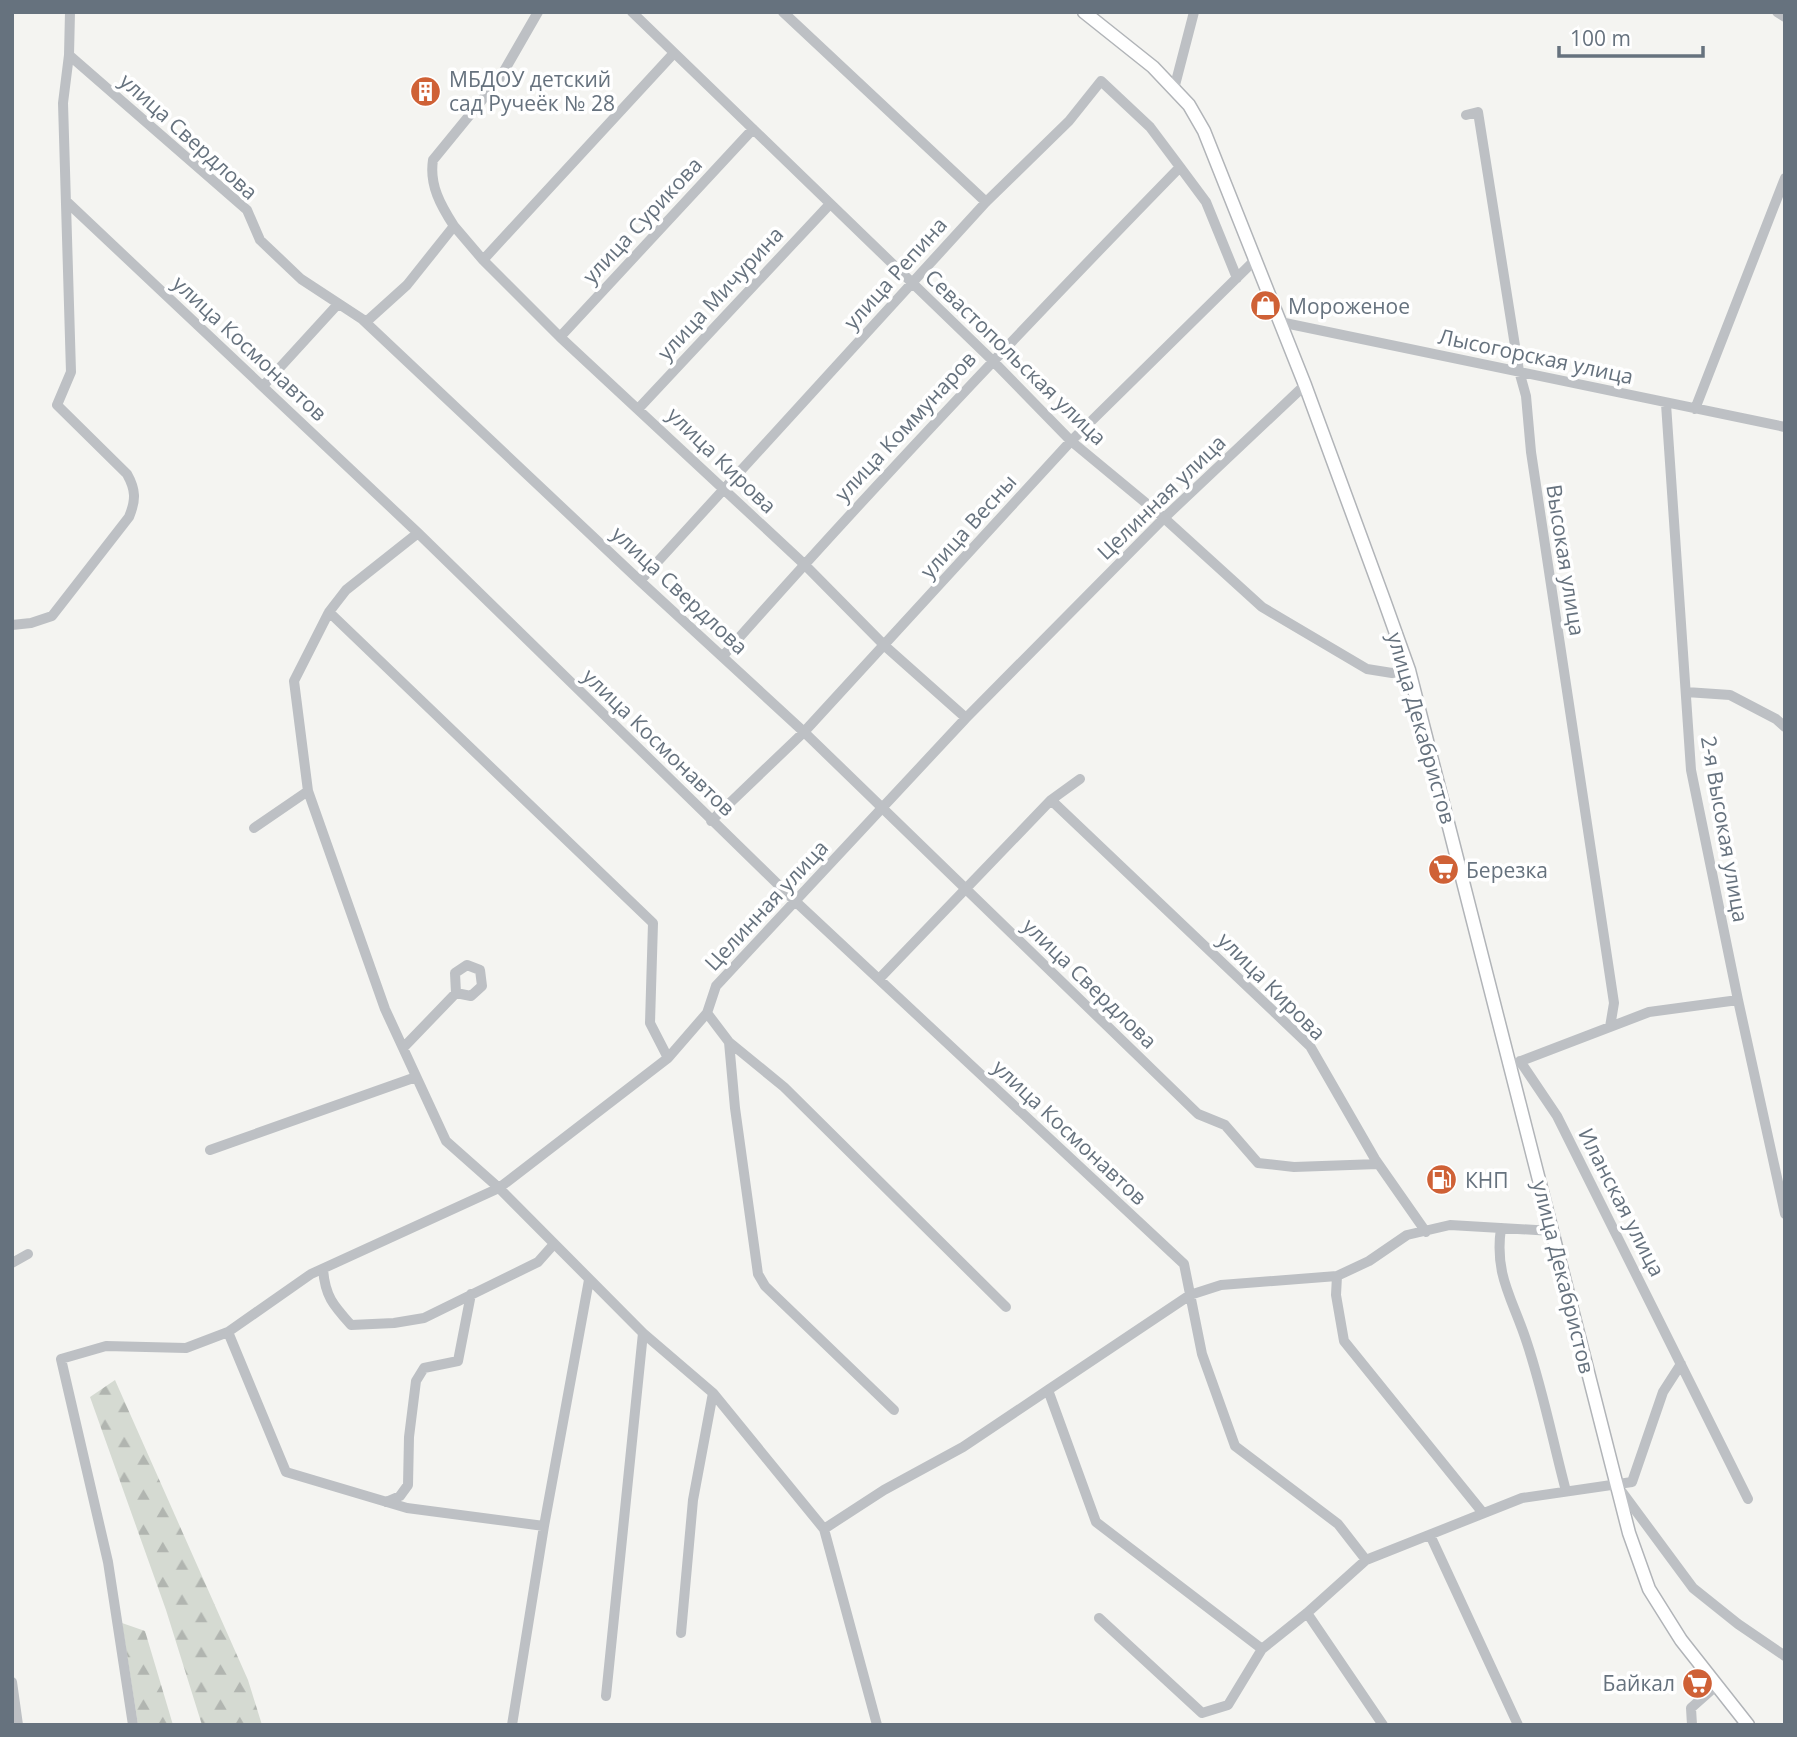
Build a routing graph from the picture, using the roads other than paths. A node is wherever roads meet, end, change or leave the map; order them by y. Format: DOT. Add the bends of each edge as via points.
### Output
graph roads {
  1 [pos="70,12"];
  2 [pos="538,12"];
  3 [pos="632,12"];
  4 [pos="783,12"];
  5 [pos="1084,12"];
  6 [pos="1194,12"];
  7 [pos="1777,12"];
  8 [pos="1785,17"];
  9 [pos="674,52"];
  10 [pos="69,55"];
  11 [pos="1174,89"];
  12 [pos="1466,115"];
  13 [pos="753,129"];
  14 [pos="1180,167"];
  15 [pos="1785,178"];
  16 [pos="66,201"];
  17 [pos="986,202"];
  18 [pos="830,205"];
  19 [pos="454,226"];
  20 [pos="1256,259"];
  21 [pos="483,260"];
  22 [pos="1237,278"];
  23 [pos="912,284"];
  24 [pos="338,304"];
  25 [pos="366,322"];
  26 [pos="1280,323"];
  27 [pos="560,337"];
  28 [pos="992,360"];
  29 [pos="1519,370"];
  30 [pos="1305,385"];
  31 [pos="262,386"];
  32 [pos="1666,404"];
  33 [pos="639,408"];
  34 [pos="1695,409"];
  35 [pos="1785,427"];
  36 [pos="1071,441"];
  37 [pos="723,489"];
  38 [pos="1164,518"];
  39 [pos="418,533"];
  40 [pos="804,564"];
  41 [pos="640,580"];
  42 [pos="329,612"];
  43 [pos="12,625"];
  44 [pos="885,646"];
  45 [pos="723,656"];
  46 [pos="1409,670"];
  47 [pos="1686,692"];
  48 [pos="966,718"];
  49 [pos="1785,727"];
  50 [pos="804,732"];
  51 [pos="1080,779"];
  52 [pos="308,791"];
  53 [pos="1051,800"];
  54 [pos="881,808"];
  55 [pos="711,821"];
  56 [pos="254,828"];
  57 [pos="966,890"];
  58 [pos="795,901"];
  59 [pos="879,979"];
  60 [pos="456,993"];
  61 [pos="1738,1000"];
  62 [pos="1614,1003"];
  63 [pos="707,1013"];
  64 [pos="1633,1018"];
  65 [pos="1610,1027"];
  66 [pos="729,1042"];
  67 [pos="403,1048"];
  68 [pos="668,1058"];
  69 [pos="1515,1063"];
  70 [pos="416,1077"];
  71 [pos="210,1150"];
  72 [pos="1378,1164"];
  73 [pos="499,1188"];
  74 [pos="1785,1214"];
  75 [pos="1501,1228"];
  76 [pos="1552,1231"];
  77 [pos="1426,1232"];
  78 [pos="554,1244"];
  79 [pos="28,1254"];
  80 [pos="12,1263"];
  81 [pos="323,1269"];
  82 [pos="1336,1276"];
  83 [pos="589,1280"];
  84 [pos="471,1294"];
  85 [pos="1190,1294"];
  86 [pos="1006,1307"];
  87 [pos="228,1332"];
  88 [pos="643,1333"];
  89 [pos="1681,1364"];
  90 [pos="1048,1390"];
  91 [pos="713,1393"];
  92 [pos="894,1410"];
  93 [pos="1617,1486"];
  94 [pos="1566,1490"];
  95 [pos="1748,1499"];
  96 [pos="386,1502"];
  97 [pos="1483,1513"];
  98 [pos="544,1526"];
  99 [pos="824,1529"];
  100 [pos="1430,1535"];
  101 [pos="1366,1560"];
  102 [pos="1307,1613"];
  103 [pos="1099,1618"];
  104 [pos="681,1633"];
  105 [pos="1262,1649"];
  106 [pos="1785,1656"];
  107 [pos="12,1682"];
  108 [pos="1717,1685"];
  109 [pos="606,1696"];
  110 [pos="1202,1713"];
  111 [pos="18,1725"];
  112 [pos="133,1725"];
  113 [pos="512,1725"];
  114 [pos="877,1725"];
  115 [pos="1194,1725"];
  116 [pos="1383,1725"];
  117 [pos="1518,1725"];
  118 [pos="1692,1725"];
  119 [pos="1748,1725"];
  1 -- 10 [label="street"];
  2 -- 19 [label="street, улица Кирова" via="500,78 433,160 434,188"];
  3 -- 9 [label="street, Севастопольская улица"];
  4 -- 17 [label="street"];
  5 -- 11 [label="main road, улица Декабристов"];
  6 -- 11 [label="street"];
  7 -- 8 [label="street"];
  9 -- 13 [label="street, Севастопольская улица"];
  9 -- 21 [label="street"];
  10 -- 16 [label="street" via="63,103"];
  10 -- 24 [label="street, улица Свердлова" via="247,210 260,240 301,279"];
  11 -- 20 [label="main road, улица Декабристов" via="1204,131"];
  12 -- 29 [label="street, Высокая улица" via="1478,112"];
  13 -- 18 [label="street, Севастопольская улица"];
  13 -- 27 [label="street, улица Сурикова"];
  14 -- 17 [label="street, улица Репина" via="1150,127 1101,80 1069,121"];
  14 -- 22 [label="street" via="1206,202"];
  14 -- 28 [label="street, улица Коммунаров"];
  15 -- 34 [label="street"];
  16 -- 31 [label="street, улица Космонавтов"];
  16 -- 43 [label="street" via="71,372 57,405 127,474 135,502 129,517 52,616"];
  17 -- 23 [label="street, улица Репина"];
  18 -- 23 [label="street, Севастопольская улица"];
  18 -- 33 [label="street, улица Мичурина"];
  19 -- 21 [label="street, улица Кирова"];
  19 -- 25 [label="street" via="407,285"];
  20 -- 22 [label="street, улица Весны"];
  20 -- 26 [label="main road, улица Декабристов"];
  21 -- 27 [label="street, улица Кирова"];
  22 -- 36 [label="street, улица Весны"];
  23 -- 28 [label="street, Севастопольская улица"];
  23 -- 37 [label="street, улица Репина"];
  24 -- 25 [label="street, улица Свердлова"];
  24 -- 31 [label="street"];
  25 -- 41 [label="street, улица Свердлова"];
  26 -- 29 [label="street, Лысогорская улица"];
  26 -- 30 [label="main road, улица Декабристов"];
  27 -- 33 [label="street, улица Кирова"];
  28 -- 36 [label="street, Севастопольская улица"];
  28 -- 40 [label="street, улица Коммунаров"];
  29 -- 32 [label="street, Лысогорская улица"];
  29 -- 62 [label="street, Высокая улица"];
  30 -- 38 [label="street, Целинная улица"];
  30 -- 46 [label="main road, улица Декабристов"];
  31 -- 39 [label="street, улица Космонавтов"];
  32 -- 34 [label="street, Лысогорская улица"];
  32 -- 47 [label="street, 2-я Высокая улица"];
  33 -- 37 [label="street, улица Кирова"];
  34 -- 35 [label="street, Лысогорская улица"];
  36 -- 38 [label="street, Севастопольская улица"];
  36 -- 44 [label="street, улица Весны"];
  37 -- 40 [label="street, улица Кирова"];
  37 -- 41 [label="street, улица Репина"];
  38 -- 46 [label="street, Севастопольская улица" via="1262,607 1367,669"];
  38 -- 48 [label="street, Целинная улица"];
  39 -- 42 [label="street" via="346,590"];
  39 -- 55 [label="street, улица Космонавтов"];
  40 -- 44 [label="street, улица Кирова"];
  40 -- 45 [label="street, улица Коммунаров"];
  41 -- 45 [label="street, улица Свердлова"];
  42 -- 52 [label="street" via="294,681"];
  42 -- 68 [label="street" via="653,923 650,1023"];
  44 -- 48 [label="street, улица Кирова"];
  44 -- 50 [label="street, улица Весны"];
  45 -- 50 [label="street, улица Свердлова"];
  46 -- 69 [label="main road, улица Декабристов"];
  47 -- 49 [label="street" via="1730,695"];
  47 -- 61 [label="street, 2-я Высокая улица" via="1691,769"];
  48 -- 54 [label="street, Целинная улица"];
  50 -- 54 [label="street, улица Свердлова"];
  50 -- 55 [label="street, улица Весны"];
  51 -- 53 [label="street"];
  52 -- 56 [label="street"];
  52 -- 67 [label="street"];
  53 -- 57 [label="street"];
  53 -- 72 [label="street, улица Кирова" via="1310,1046"];
  54 -- 57 [label="street, улица Свердлова"];
  54 -- 58 [label="street, Целинная улица"];
  55 -- 58 [label="street, улица Космонавтов"];
  57 -- 59 [label="street"];
  57 -- 72 [label="street, улица Свердлова" via="1198,1114 1225,1125 1258,1163 1294,1167"];
  58 -- 59 [label="street, улица Космонавтов"];
  58 -- 63 [label="street, Целинная улица" via="716,986"];
  59 -- 85 [label="street, улица Космонавтов" via="1184,1265"];
  60 -- 67 [label="street"];
  61 -- 64 [label="street"];
  61 -- 74 [label="street, 2-я Высокая улица"];
  62 -- 64 [label="street"];
  62 -- 65 [label="street, Высокая улица"];
  63 -- 66 [label="street"];
  63 -- 68 [label="street, Целинная улица"];
  64 -- 65 [label="street"];
  65 -- 69 [label="street"];
  66 -- 86 [label="street" via="784,1087"];
  66 -- 92 [label="street" via="758,1274 765,1286"];
  67 -- 70 [label="street"];
  68 -- 73 [label="street, Целинная улица"];
  69 -- 76 [label="main road, улица Декабристов"];
  69 -- 89 [label="street, Иланская улица" via="1557,1116"];
  70 -- 71 [label="street"];
  70 -- 73 [label="street" via="446,1141"];
  72 -- 77 [label="street, улица Кирова"];
  73 -- 78 [label="street"];
  73 -- 81 [label="street, Целинная улица"];
  75 -- 76 [label="street"];
  75 -- 77 [label="street" via="1450,1225"];
  75 -- 94 [label="street" via="1501,1273 1527,1343"];
  76 -- 93 [label="main road, улица Декабристов"];
  77 -- 82 [label="street" via="1407,1235 1369,1261"];
  78 -- 83 [label="street"];
  78 -- 84 [label="street" via="538,1262"];
  79 -- 80 [label="street"];
  81 -- 84 [label="street" via="324,1287 333,1305 351,1325 424,1318"];
  81 -- 87 [label="street, Целинная улица"];
  82 -- 85 [label="street" via="1221,1285"];
  82 -- 97 [label="street" via="1345,1341"];
  83 -- 88 [label="street"];
  83 -- 98 [label="street"];
  84 -- 96 [label="street" via="458,1361 424,1368 416,1381 408,1485 400,1496"];
  85 -- 90 [label="street"];
  85 -- 101 [label="street, улица Космонавтов" via="1202,1354 1235,1446 1338,1524"];
  87 -- 96 [label="street" via="286,1472"];
  87 -- 112 [label="street, Целинная улица" via="186,1348 106,1346 61,1359 108,1562"];
  88 -- 91 [label="street"];
  88 -- 109 [label="street"];
  89 -- 93 [label="street" via="1663,1392 1632,1482"];
  89 -- 95 [label="street, Иланская улица"];
  90 -- 99 [label="street" via="963,1447"];
  90 -- 105 [label="street" via="1096,1522"];
  91 -- 99 [label="street"];
  91 -- 104 [label="street" via="693,1500"];
  93 -- 94 [label="street"];
  93 -- 106 [label="street" via="1693,1588"];
  93 -- 108 [label="main road, улица Декабристов" via="1649,1589"];
  94 -- 97 [label="street" via="1522,1498"];
  96 -- 98 [label="street"];
  97 -- 100 [label="street"];
  98 -- 113 [label="street"];
  99 -- 114 [label="street"];
  100 -- 101 [label="street"];
  100 -- 117 [label="street"];
  101 -- 102 [label="street"];
  102 -- 105 [label="street"];
  102 -- 116 [label="street"];
  103 -- 110 [label="street"];
  105 -- 110 [label="street" via="1228,1705"];
  107 -- 111 [label="street"];
  108 -- 118 [label="street" via="1691,1708"];
  108 -- 119 [label="main road, улица Декабристов"];
  110 -- 115 [label="street"];
}
